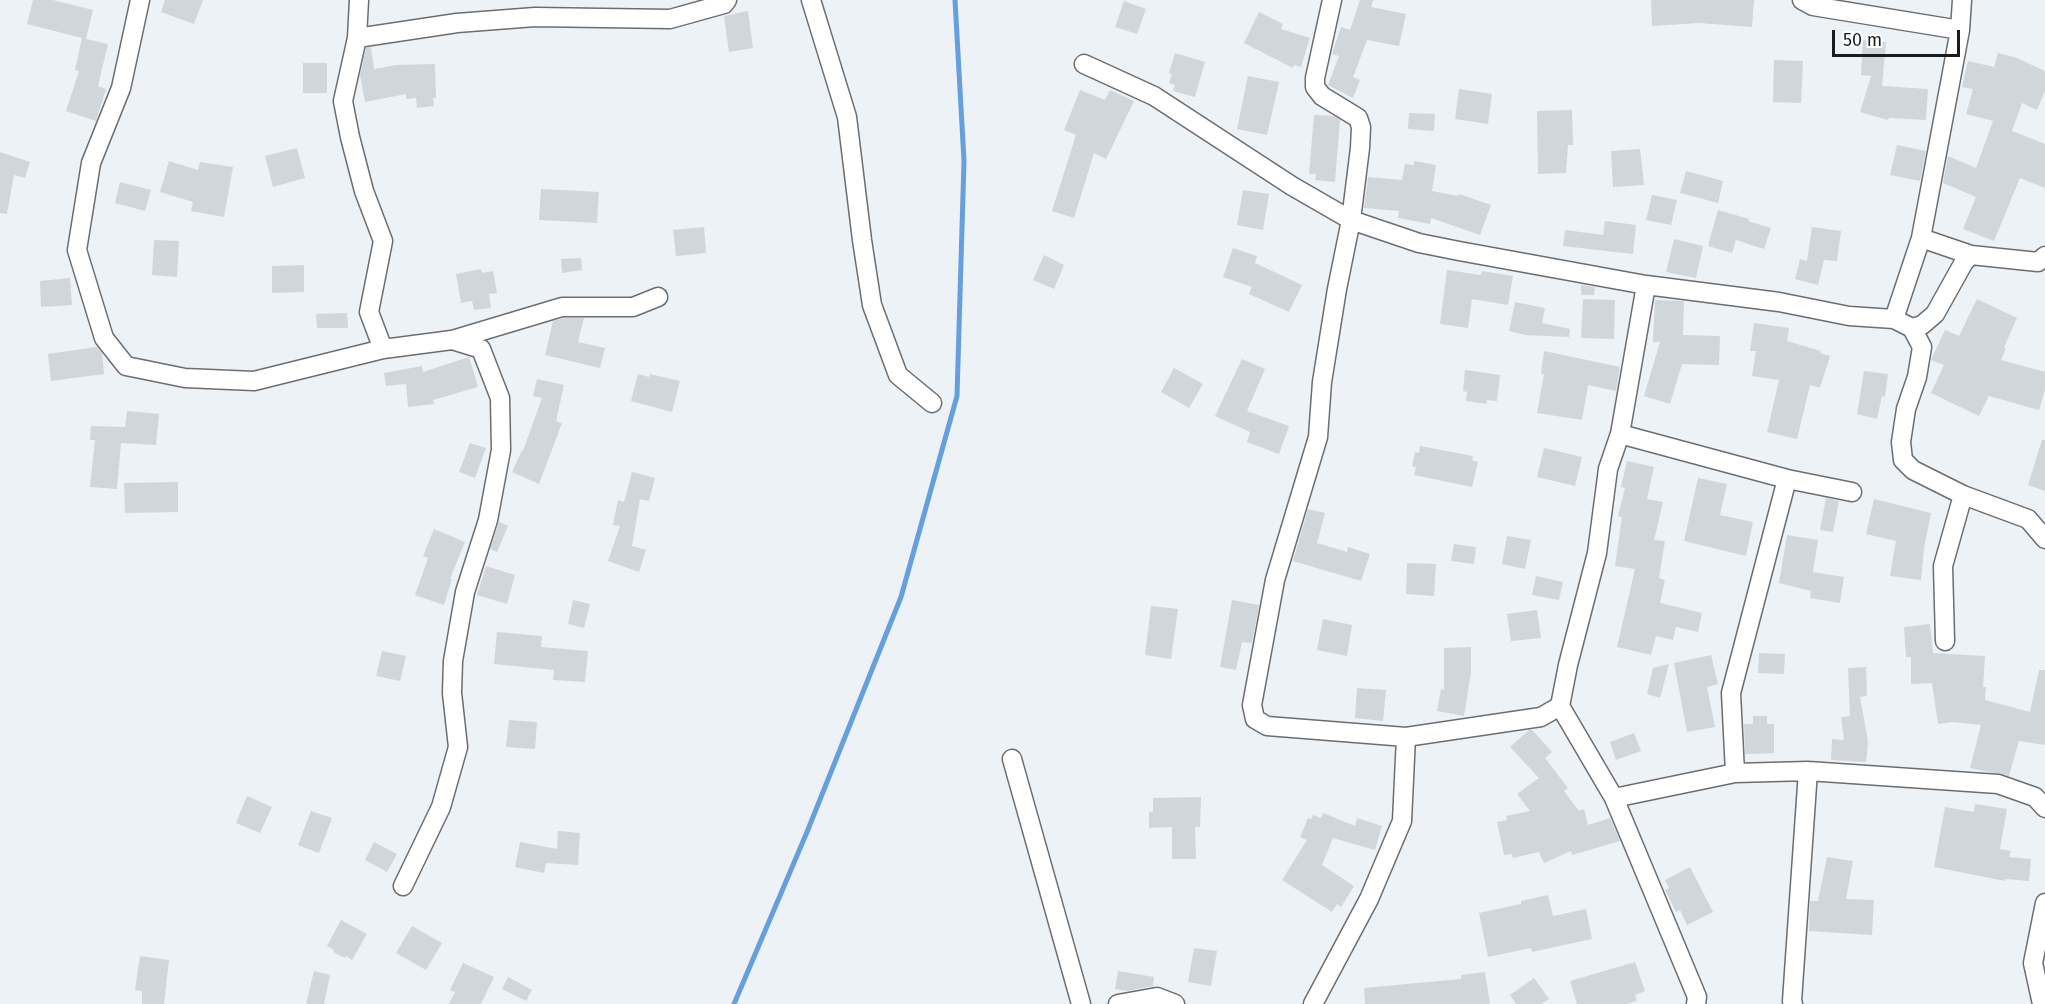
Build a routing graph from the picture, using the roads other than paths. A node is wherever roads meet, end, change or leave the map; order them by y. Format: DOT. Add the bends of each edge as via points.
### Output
graph roads {
  1 [pos="140,0"];
  2 [pos="359,0"];
  3 [pos="727,0"];
  4 [pos="811,0"];
  5 [pos="1332,0"];
  6 [pos="1802,0"];
  7 [pos="1962,0"];
  8 [pos="1960,30"];
  9 [pos="357,38"];
  10 [pos="1084,64"];
  11 [pos="1351,220"];
  12 [pos="1921,238"];
  13 [pos="1971,255"];
  14 [pos="2043,261"];
  15 [pos="1646,285"];
  16 [pos="658,297"];
  17 [pos="1894,320"];
  18 [pos="1912,328"];
  19 [pos="452,340"];
  20 [pos="383,349"];
  21 [pos="932,403"];
  22 [pos="1620,434"];
  23 [pos="1787,479"];
  24 [pos="1852,492"];
  25 [pos="1964,495"];
  26 [pos="2045,539"];
  27 [pos="1944,641"];
  28 [pos="1560,706"];
  29 [pos="1406,737"];
  30 [pos="1012,759"];
  31 [pos="1808,771"];
  32 [pos="1735,773"];
  33 [pos="1614,798"];
  34 [pos="2045,808"];
  35 [pos="403,886"];
  36 [pos="2045,903"];
  37 [pos="1081,1004"];
  38 [pos="1118,1004"];
  39 [pos="1175,1004"];
  40 [pos="1313,1004"];
  41 [pos="1696,1004"];
  42 [pos="1793,1004"];
  43 [pos="2042,1004"];
  1 -- 20 [label="street" via="121,88 91,162 77,250 104,338 126,366 185,378 254,381"];
  2 -- 9 [label="street"];
  3 -- 9 [label="street" via="669,19 458,22"];
  4 -- 21 [label="street" via="847,117 872,305 898,375"];
  5 -- 11 [label="street" via="1315,87 1358,118 1361,127"];
  6 -- 8 [label="street" via="1813,6"];
  7 -- 8 [label="street"];
  8 -- 12 [label="street"];
  9 -- 20 [label="street" via="343,101 364,191 383,241 369,312"];
  10 -- 11 [label="street" via="1154,96"];
  11 -- 15 [label="street" via="1419,243"];
  11 -- 29 [label="street" via="1322,382 1318,437 1275,580 1252,705 1255,719 1267,726"];
  12 -- 13 [label="street"];
  12 -- 17 [label="street"];
  13 -- 14 [label="street"];
  13 -- 18 [label="street" via="1935,314"];
  15 -- 17 [label="street"];
  15 -- 22 [label="street"];
  16 -- 19 [label="street" via="633,307 562,307"];
  17 -- 18 [label="street"];
  18 -- 25 [label="street" via="1922,347 1906,409 1901,442 1903,460 1913,470"];
  19 -- 20 [label="street"];
  19 -- 35 [label="street" via="482,349 500,398 501,450 488,520 465,592 453,661 458,747 441,807"];
  22 -- 23 [label="street"];
  22 -- 28 [label="street" via="1608,469 1597,553"];
  23 -- 24 [label="street"];
  23 -- 32 [label="street" via="1731,693"];
  25 -- 26 [label="street" via="2028,519"];
  25 -- 27 [label="street" via="1943,566"];
  28 -- 29 [label="street" via="1541,717"];
  28 -- 33 [label="street"];
  29 -- 40 [label="street" via="1402,821 1369,899"];
  30 -- 37 [label="street"];
  31 -- 32 [label="street"];
  31 -- 34 [label="street" via="1998,784 2035,797"];
  31 -- 42 [label="street"];
  32 -- 33 [label="street"];
  33 -- 41 [label="street" via="1697,997"];
  36 -- 43 [label="street" via="2032,963"];
  38 -- 39 [label="street" via="1157,998"];
}
